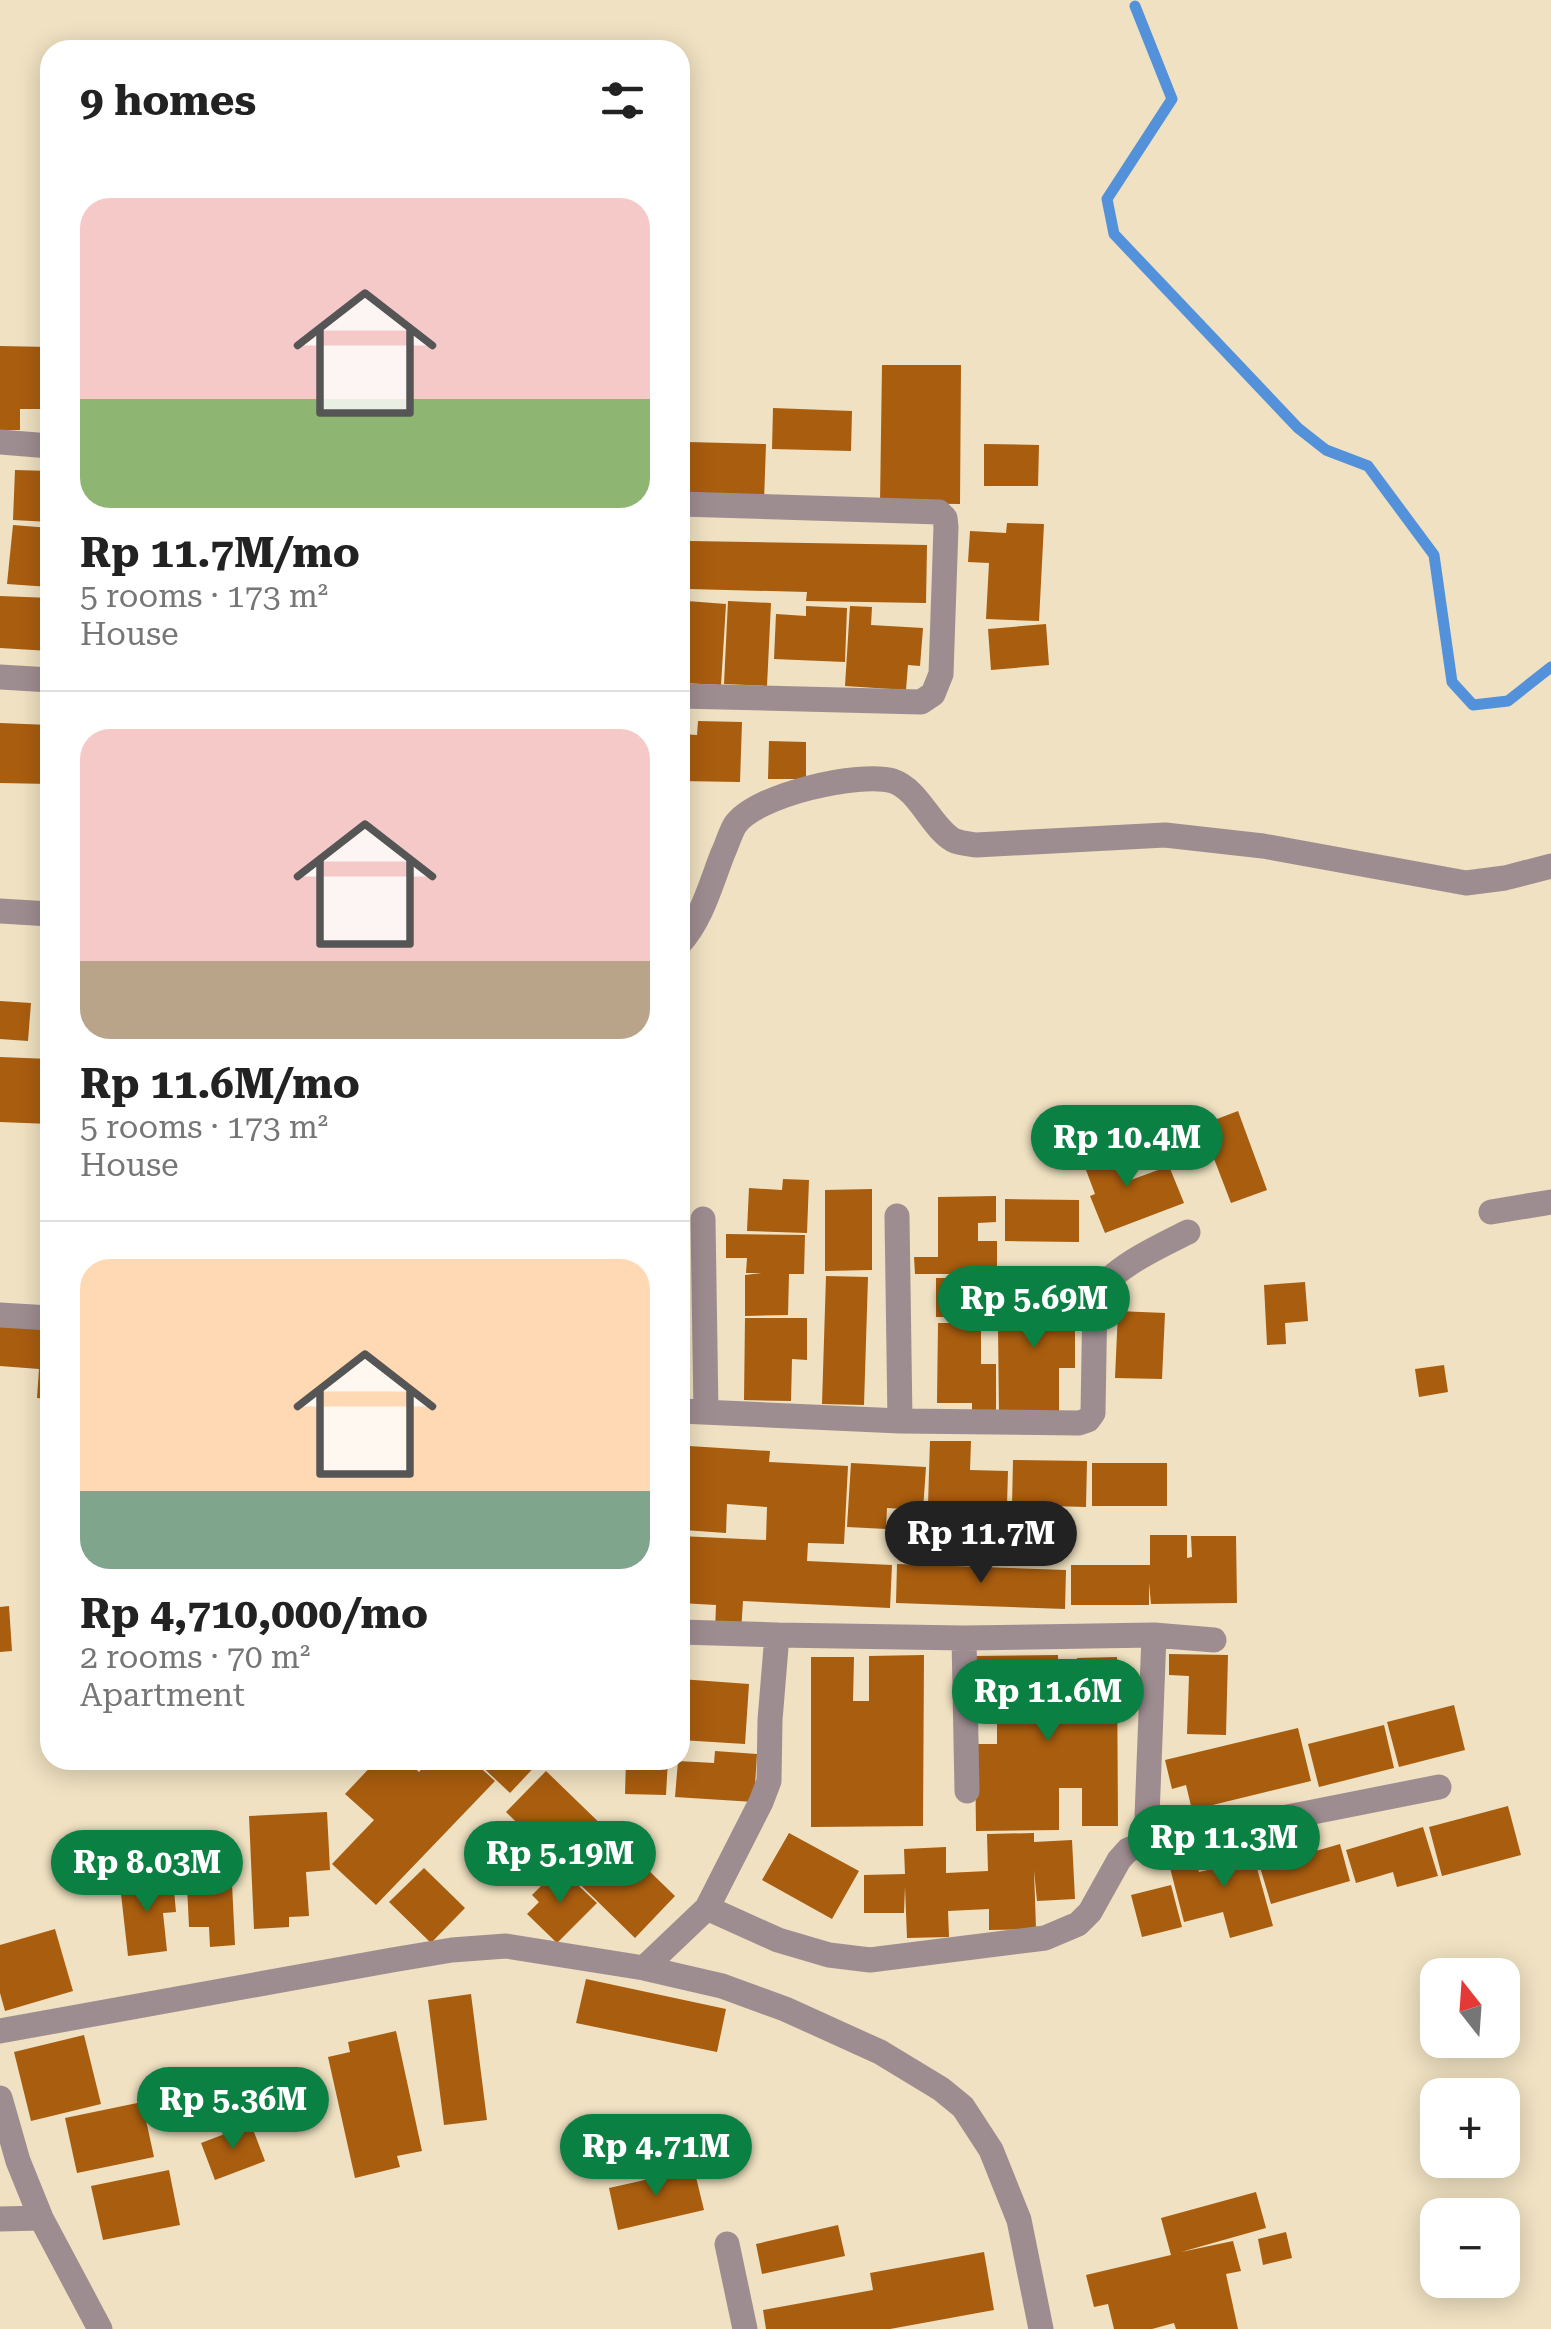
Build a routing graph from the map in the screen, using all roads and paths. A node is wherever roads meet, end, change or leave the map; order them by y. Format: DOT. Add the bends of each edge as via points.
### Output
graph roads {
  1 [pos="0,442"];
  2 [pos="40,445"];
  3 [pos="690,504"];
  4 [pos="0,677"];
  5 [pos="40,679"];
  6 [pos="690,696"];
  7 [pos="1551,866"];
  8 [pos="0,911"];
  9 [pos="40,913"];
  10 [pos="690,930"];
  11 [pos="1551,1202"];
  12 [pos="1491,1212"];
  13 [pos="897,1216"];
  14 [pos="704,1220"];
  15 [pos="1188,1232"];
  16 [pos="0,1314"];
  17 [pos="40,1317"];
  18 [pos="693,1411"];
  19 [pos="900,1421"];
  20 [pos="690,1632"];
  21 [pos="1154,1635"];
  22 [pos="777,1636"];
  23 [pos="964,1638"];
  24 [pos="1214,1640"];
  25 [pos="1439,1787"];
  26 [pos="967,1790"];
  27 [pos="1146,1844"];
  28 [pos="707,1908"];
  29 [pos="644,1968"];
  30 [pos="0,2031"];
  31 [pos="0,2098"];
  32 [pos="41,2218"];
  33 [pos="0,2219"];
  34 [pos="727,2244"];
  35 [pos="100,2329"];
  36 [pos="746,2329"];
  37 [pos="1042,2329"];
  1 -- 2 [label="street"];
  3 -- 6 [label="street" via="939,512 946,527 941,674 933,694 921,702"];
  4 -- 5 [label="street"];
  7 -- 10 [label="street" via="1466,883 1165,835 976,845 954,840 898,783 875,777 756,806 735,824"];
  8 -- 9 [label="street"];
  11 -- 12 [label="street"];
  13 -- 19 [label="street"];
  14 -- 18 [label="street"];
  15 -- 19 [label="street" via="1095,1294 1088,1420"];
  16 -- 17 [label="street"];
  18 -- 19 [label="street"];
  20 -- 22 [label="street"];
  21 -- 23 [label="street"];
  21 -- 24 [label="street"];
  21 -- 27 [label="street"];
  22 -- 23 [label="street"];
  22 -- 28 [label="street" via="769,1780"];
  23 -- 26 [label="street"];
  25 -- 27 [label="street"];
  27 -- 28 [label="street" via="1123,1854 1078,1924 1045,1938 870,1960 778,1940"];
  28 -- 29 [label="street"];
  29 -- 30 [label="street" via="506,1946 452,1950"];
  29 -- 37 [label="street" via="786,2008 880,2052 963,2107 991,2150 1018,2220"];
  31 -- 32 [label="street"];
  32 -- 33 [label="street"];
  32 -- 35 [label="street"];
  34 -- 36 [label="street"];
}
